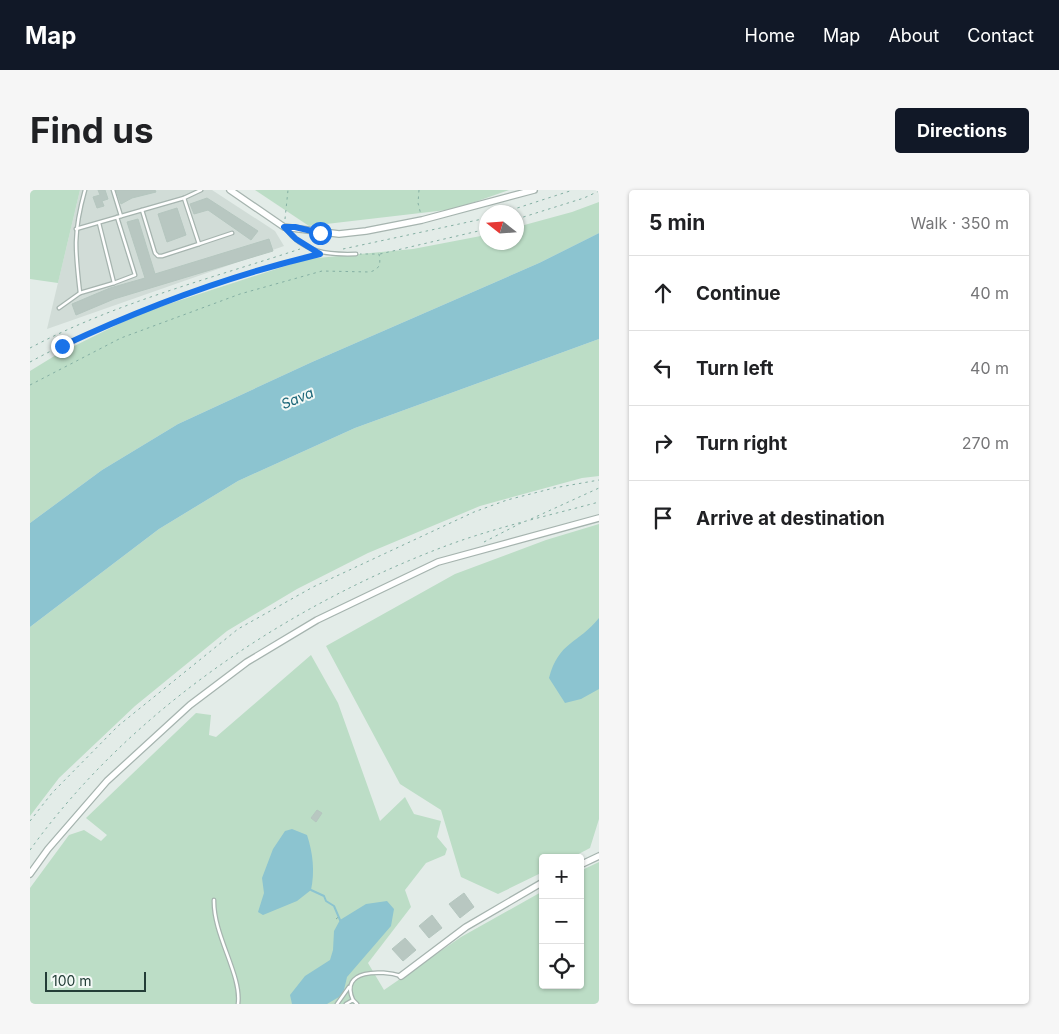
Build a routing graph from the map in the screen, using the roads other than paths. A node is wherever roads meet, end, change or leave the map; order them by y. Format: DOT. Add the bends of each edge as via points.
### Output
graph roads {
  1 [pos="85,190"];
  2 [pos="113,190"];
  3 [pos="201,190"];
  4 [pos="230,190"];
  5 [pos="534,190"];
  6 [pos="184,198"];
  7 [pos="142,210"];
  8 [pos="121,216"];
  9 [pos="117,217"];
  10 [pos="99,222"];
  11 [pos="284,227"];
  12 [pos="76,229"];
  13 [pos="232,233"];
  14 [pos="199,244"];
  15 [pos="356,254"];
  16 [pos="114,282"];
  17 [pos="80,294"];
  18 [pos="59,308"];
  19 [pos="599,518"];
  20 [pos="599,856"];
  21 [pos="584,863"];
  22 [pos="30,874"];
  23 [pos="539,884"];
  24 [pos="214,900"];
  25 [pos="401,976"];
  26 [pos="351,984"];
  27 [pos="353,1000"];
  28 [pos="238,1004"];
  29 [pos="337,1004"];
  30 [pos="346,1004"];
  31 [pos="357,1004"];
  1 -- 12 [label="lane"];
  2 -- 8 [label="lane"];
  3 -- 6 [label="lane"];
  4 -- 11 [label="street"];
  5 -- 11 [label="street" via="422,220 366,231 339,234"];
  6 -- 7 [label="lane"];
  6 -- 14 [label="lane"];
  7 -- 8 [label="lane"];
  7 -- 14 [label="lane" via="154,253 158,256"];
  8 -- 9 [label="lane"];
  9 -- 10 [label="lane"];
  9 -- 16 [label="lane" via="135,276"];
  10 -- 12 [label="lane"];
  10 -- 16 [label="lane"];
  11 -- 15 [label="lane" via="320,254"];
  12 -- 17 [label="lane"];
  13 -- 14 [label="lane"];
  16 -- 17 [label="lane"];
  17 -- 18 [label="lane"];
  19 -- 22 [label="street" via="438,562 317,620 247,662 190,705 106,782"];
  20 -- 21 [label="street"];
  23 -- 25 [label="street" via="466,927"];
  24 -- 28 [label="lane" via="216,925 238,988"];
  25 -- 26 [label="lane" via="371,972"];
  26 -- 27 [label="lane"];
  26 -- 29 [label="lane"];
  27 -- 30 [label="lane"];
  27 -- 31 [label="lane"];
}
